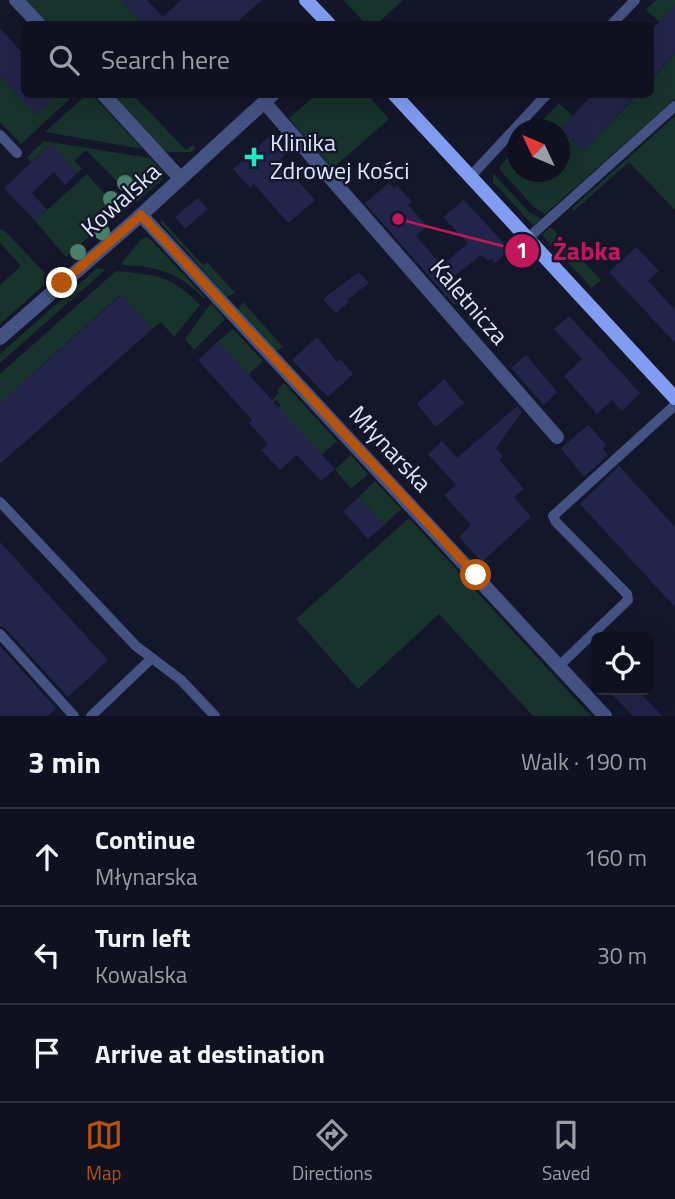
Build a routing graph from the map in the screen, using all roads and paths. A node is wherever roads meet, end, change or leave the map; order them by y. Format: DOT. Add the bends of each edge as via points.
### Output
graph roads {
  1 [pos="16,0"];
  2 [pos="306,0"];
  3 [pos="635,0"];
  4 [pos="36,21"];
  5 [pos="326,21"];
  6 [pos="615,21"];
  7 [pos="107,98"];
  8 [pos="268,98"];
  9 [pos="398,98"];
  10 [pos="543,98"];
  11 [pos="675,106"];
  12 [pos="0,135"];
  13 [pos="17,153"];
  14 [pos="180,177"];
  15 [pos="470,177"];
  16 [pos="141,215"];
  17 [pos="527,239"];
  18 [pos="0,338"];
  19 [pos="675,397"];
  20 [pos="675,405"];
  21 [pos="557,437"];
  22 [pos="0,502"];
  23 [pos="0,634"];
  24 [pos="152,658"];
  25 [pos="559,666"];
  26 [pos="74,716"];
  27 [pos="91,716"];
  28 [pos="215,716"];
  29 [pos="605,716"];
  1 -- 4 [label="street"];
  2 -- 5 [label="street"];
  3 -- 6 [label="lane"];
  7 -- 14 [label="street"];
  8 -- 14 [label="street, Kowalska"];
  8 -- 21 [label="street, Kaletnicza"];
  9 -- 15 [label="street"];
  10 -- 15 [label="lane"];
  11 -- 17 [label="lane"];
  12 -- 13 [label="lane"];
  14 -- 16 [label="street, Kowalska"];
  15 -- 17 [label="street"];
  16 -- 18 [label="street, Kowalska"];
  16 -- 25 [label="street, Młynarska"];
  17 -- 19 [label="street"];
  20 -- 25 [label="lane" via="553,516 628,600"];
  22 -- 24 [label="lane"];
  23 -- 26 [label="lane"];
  24 -- 27 [label="lane"];
  24 -- 28 [label="lane"];
  25 -- 29 [label="street, Młynarska"];
}
